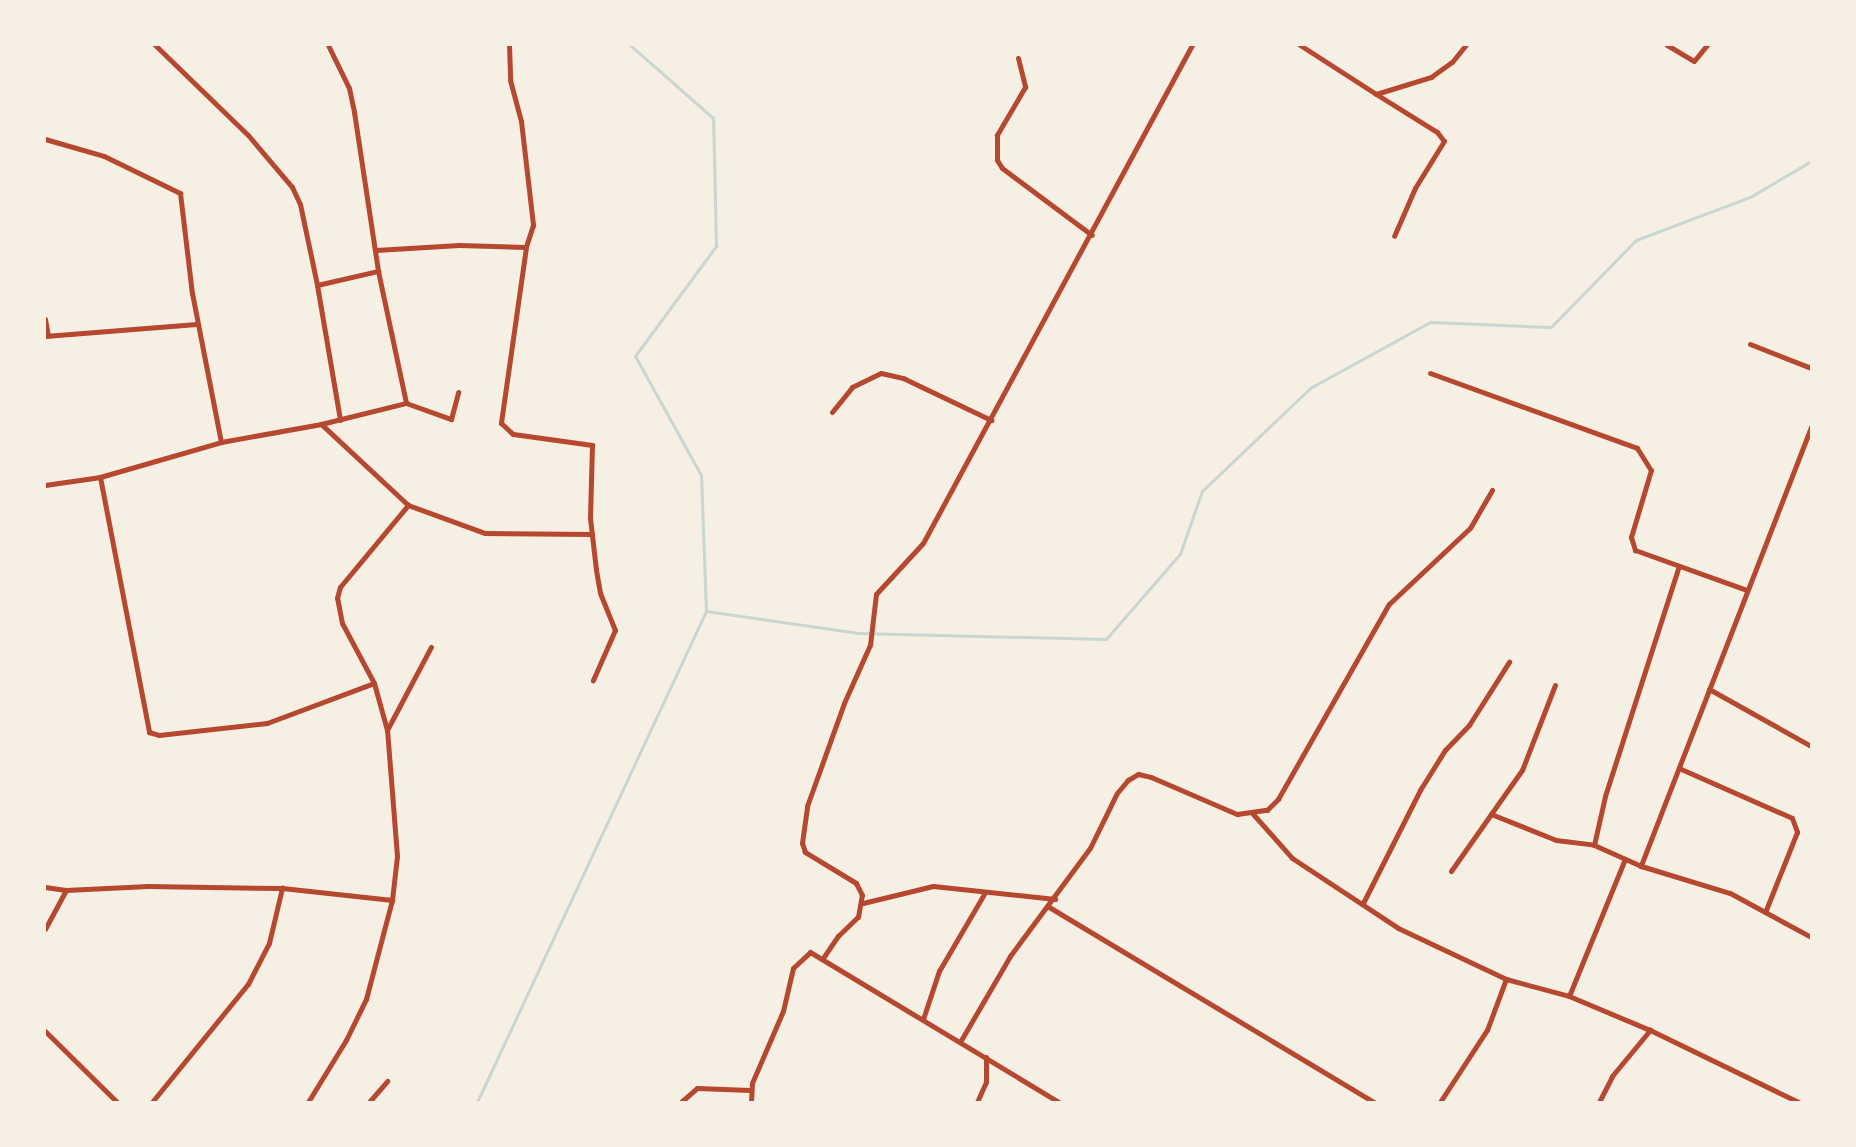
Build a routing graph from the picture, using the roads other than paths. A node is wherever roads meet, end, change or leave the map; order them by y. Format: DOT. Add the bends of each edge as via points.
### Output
graph roads {
  1 [pos="155,45"];
  2 [pos="328,45"];
  3 [pos="509,45"];
  4 [pos="1192,45"];
  5 [pos="1300,45"];
  6 [pos="1466,45"];
  7 [pos="1668,45"];
  8 [pos="1707,45"];
  9 [pos="1018,58"];
  10 [pos="1377,94"];
  11 [pos="45,139"];
  12 [pos="1092,235"];
  13 [pos="1394,236"];
  14 [pos="526,247"];
  15 [pos="376,250"];
  16 [pos="378,272"];
  17 [pos="317,285"];
  18 [pos="45,320"];
  19 [pos="197,324"];
  20 [pos="46,336"];
  21 [pos="1750,344"];
  22 [pos="1811,368"];
  23 [pos="1430,373"];
  24 [pos="458,392"];
  25 [pos="406,403"];
  26 [pos="831,412"];
  27 [pos="340,420"];
  28 [pos="991,420"];
  29 [pos="321,424"];
  30 [pos="1811,427"];
  31 [pos="221,442"];
  32 [pos="100,477"];
  33 [pos="45,485"];
  34 [pos="1492,490"];
  35 [pos="408,505"];
  36 [pos="592,534"];
  37 [pos="1678,568"];
  38 [pos="1747,590"];
  39 [pos="432,647"];
  40 [pos="1509,662"];
  41 [pos="593,680"];
  42 [pos="374,683"];
  43 [pos="1555,685"];
  44 [pos="1709,689"];
  45 [pos="387,730"];
  46 [pos="1811,746"];
  47 [pos="1681,769"];
  48 [pos="1253,814"];
  49 [pos="1491,814"];
  50 [pos="1594,846"];
  51 [pos="1625,859"];
  52 [pos="1641,866"];
  53 [pos="1451,871"];
  54 [pos="45,886"];
  55 [pos="282,888"];
  56 [pos="66,890"];
  57 [pos="984,894"];
  58 [pos="1055,898"];
  59 [pos="392,900"];
  60 [pos="863,903"];
  61 [pos="1364,903"];
  62 [pos="1049,907"];
  63 [pos="1766,910"];
  64 [pos="45,930"];
  65 [pos="1811,937"];
  66 [pos="823,958"];
  67 [pos="1506,980"];
  68 [pos="1569,996"];
  69 [pos="923,1019"];
  70 [pos="45,1030"];
  71 [pos="1650,1030"];
  72 [pos="960,1042"];
  73 [pos="986,1057"];
  74 [pos="387,1082"];
  75 [pos="750,1090"];
  76 [pos="117,1102"];
  77 [pos="152,1102"];
  78 [pos="308,1102"];
  79 [pos="369,1102"];
  80 [pos="681,1102"];
  81 [pos="751,1102"];
  82 [pos="977,1102"];
  83 [pos="1059,1102"];
  84 [pos="1374,1102"];
  85 [pos="1440,1102"];
  86 [pos="1599,1102"];
  87 [pos="1798,1102"];
  1 -- 17 [label="street" via="284,174 300,204"];
  2 -- 15 [label="street" via="349,88"];
  3 -- 14 [label="street" via="510,80 521,121 533,225"];
  4 -- 12 [label="street" via="1177,66 1158,113"];
  5 -- 10 [label="street"];
  6 -- 10 [label="street" via="1452,63 1431,77"];
  7 -- 8 [label="street" via="1694,61"];
  9 -- 12 [label="street" via="1025,87 997,135 997,160 1002,168"];
  10 -- 13 [label="street" via="1437,132 1444,141 1415,188"];
  11 -- 19 [label="street" via="104,156 180,193"];
  12 -- 28 [label="street"];
  14 -- 15 [label="street" via="459,245"];
  14 -- 36 [label="street" via="501,423 513,434 592,446"];
  15 -- 16 [label="street"];
  16 -- 17 [label="street"];
  16 -- 25 [label="street"];
  17 -- 27 [label="street"];
  18 -- 20 [label="street"];
  19 -- 20 [label="street"];
  19 -- 31 [label="street"];
  21 -- 22 [label="street"];
  23 -- 37 [label="street" via="1636,448 1651,470 1631,543 1635,550"];
  24 -- 25 [label="street" via="451,419"];
  25 -- 27 [label="street"];
  26 -- 28 [label="street" via="852,387 881,373 903,378"];
  27 -- 29 [label="street"];
  28 -- 60 [label="street" via="923,543 876,594 870,645 844,703 807,806 804,849 855,883"];
  29 -- 31 [label="street"];
  29 -- 35 [label="street"];
  30 -- 38 [label="street"];
  31 -- 32 [label="street"];
  32 -- 33 [label="street"];
  32 -- 42 [label="street" via="149,732 159,735 267,723"];
  34 -- 48 [label="street" via="1470,528 1389,604 1278,799 1267,810"];
  35 -- 36 [label="street" via="485,532"];
  35 -- 42 [label="street" via="340,587 337,598 342,623"];
  36 -- 41 [label="street" via="600,593 615,630"];
  37 -- 38 [label="street"];
  37 -- 50 [label="street" via="1605,796"];
  38 -- 44 [label="street"];
  39 -- 45 [label="street"];
  40 -- 61 [label="street" via="1420,790"];
  42 -- 45 [label="street"];
  43 -- 49 [label="street" via="1522,770"];
  44 -- 46 [label="street"];
  44 -- 47 [label="street"];
  45 -- 59 [label="street" via="397,856"];
  47 -- 52 [label="street"];
  47 -- 63 [label="street" via="1792,818 1797,832"];
  48 -- 58 [label="street" via="1237,814 1138,774 1117,793 1090,848"];
  48 -- 61 [label="street" via="1292,858"];
  49 -- 50 [label="street" via="1556,840"];
  49 -- 53 [label="street"];
  50 -- 51 [label="street"];
  51 -- 52 [label="street"];
  51 -- 68 [label="street"];
  52 -- 63 [label="street" via="1730,893"];
  54 -- 56 [label="street"];
  55 -- 56 [label="street" via="148,886"];
  55 -- 59 [label="street"];
  55 -- 77 [label="street" via="269,944 256,970 230,1010"];
  56 -- 64 [label="street"];
  57 -- 58 [label="street"];
  57 -- 60 [label="street" via="933,886"];
  57 -- 69 [label="street" via="939,971"];
  58 -- 62 [label="street"];
  59 -- 78 [label="street" via="366,999"];
  60 -- 66 [label="street" via="858,917"];
  61 -- 67 [label="street" via="1398,928"];
  62 -- 72 [label="street" via="1010,956"];
  62 -- 84 [label="street"];
  63 -- 65 [label="street"];
  66 -- 69 [label="street"];
  66 -- 75 [label="street" via="810,952 793,968 783,1011"];
  67 -- 68 [label="street"];
  67 -- 85 [label="street" via="1487,1030"];
  68 -- 71 [label="street"];
  69 -- 72 [label="street"];
  70 -- 76 [label="street"];
  71 -- 86 [label="street" via="1612,1076"];
  71 -- 87 [label="street"];
  72 -- 73 [label="street"];
  73 -- 82 [label="street" via="986,1082"];
  73 -- 83 [label="street"];
  74 -- 79 [label="street"];
  75 -- 80 [label="street" via="697,1088"];
  75 -- 81 [label="street"];
}
